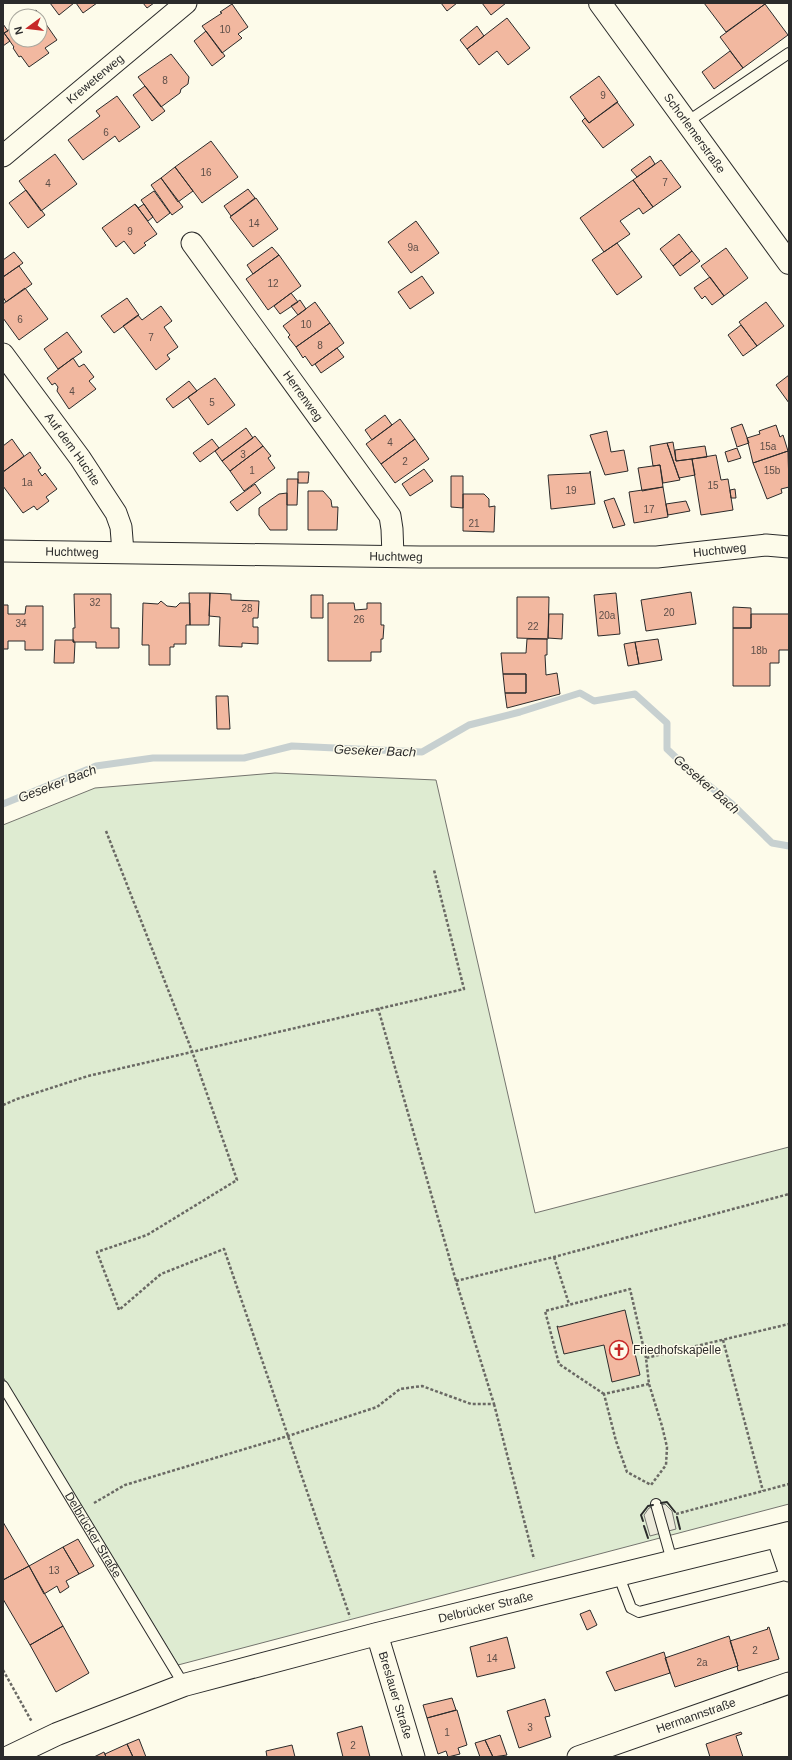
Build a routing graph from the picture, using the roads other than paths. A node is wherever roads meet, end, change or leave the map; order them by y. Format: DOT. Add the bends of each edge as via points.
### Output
graph roads {
  1 [pos="186,3"];
  2 [pos="600,3"];
  3 [pos="789,53"];
  4 [pos="687,122"];
  5 [pos="3,156"];
  6 [pos="192,243"];
  7 [pos="789,263"];
  8 [pos="3,354"];
  9 [pos="789,547"];
  10 [pos="3,551"];
  11 [pos="123,552"];
  12 [pos="393,556"];
  13 [pos="3,1386"];
  14 [pos="656,1504"];
  15 [pos="783,1534"];
  16 [pos="672,1561"];
  17 [pos="789,1573"];
  18 [pos="618,1574"];
  19 [pos="367,1636"];
  20 [pos="789,1683"];
  21 [pos="184,1685"];
  22 [pos="9,1757"];
  23 [pos="414,1757"];
  24 [pos="578,1757"];
  1 -- 5 [label="street, Kreweterweg"];
  2 -- 4 [label="main road, Schorlemerstraße"];
  3 -- 4 [label="lane"];
  4 -- 7 [label="main road, Schorlemerstraße"];
  6 -- 12 [label="street, Herrenweg" via="390,516"];
  8 -- 11 [label="street, Auf dem Huchte" via="80,458 116,513 121,527"];
  9 -- 12 [label="street, Huchtweg" via="766,545 658,557"];
  10 -- 11 [label="street, Huchtweg"];
  11 -- 12 [label="street, Huchtweg"];
  13 -- 21 [label="lane, Delbrücker Straße"];
  14 -- 16 [label="lane"];
  15 -- 16 [label="main road, Delbrücker Straße"];
  15 -- 17 [label="street"];
  16 -- 18 [label="main road, Delbrücker Straße"];
  17 -- 18 [label="lane" via="639,1612 631,1608"];
  18 -- 19 [label="main road, Delbrücker Straße"];
  19 -- 21 [label="main road, Delbrücker Straße"];
  19 -- 23 [label="street, Breslauer Straße"];
  20 -- 24 [label="street, Hermannstraße"];
  21 -- 22 [label="main road, Delbrücker Straße" via="43,1740"];
}
